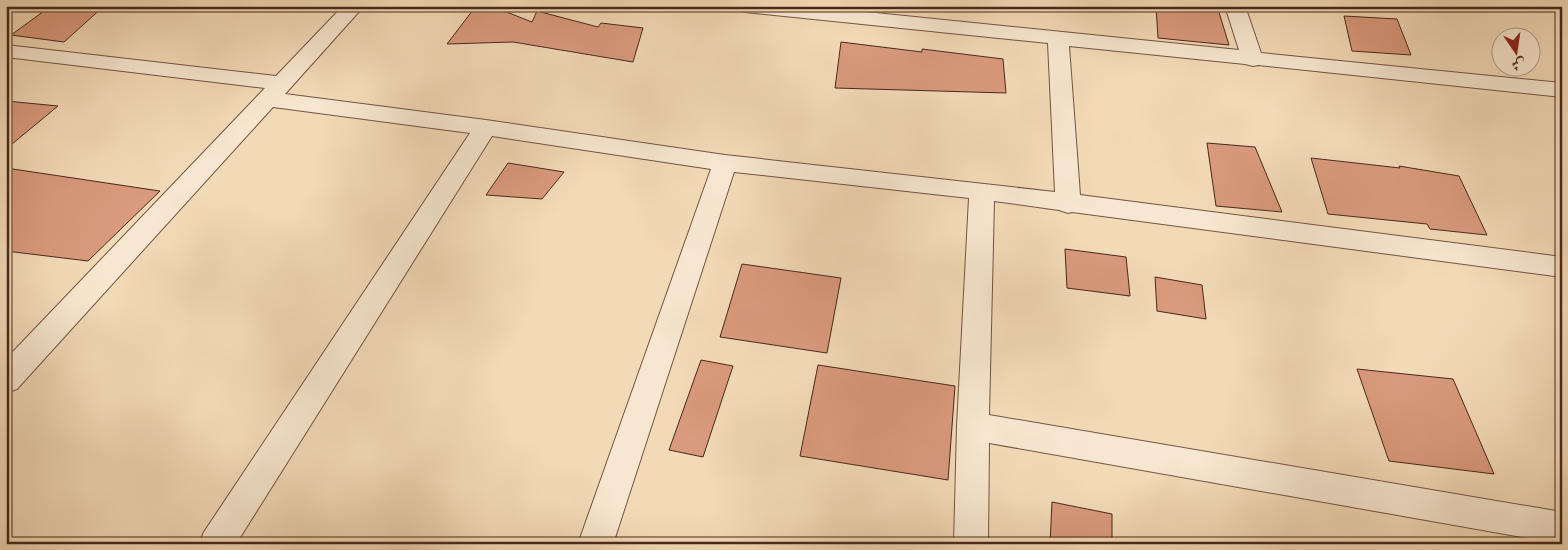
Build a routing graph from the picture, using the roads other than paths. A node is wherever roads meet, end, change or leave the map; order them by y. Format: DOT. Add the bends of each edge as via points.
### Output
graph roads {
  1 [pos="354,6"];
  2 [pos="745,6"];
  3 [pos="1235,6"];
  4 [pos="813,10"];
  5 [pos="1058,39"];
  6 [pos="6,51"];
  7 [pos="1253,60"];
  8 [pos="1562,90"];
  9 [pos="273,91"];
  10 [pos="486,128"];
  11 [pos="725,163"];
  12 [pos="982,191"];
  13 [pos="1068,204"];
  14 [pos="1562,267"];
  15 [pos="6,380"];
  16 [pos="973,426"];
  17 [pos="1562,528"];
  18 [pos="216,544"];
  19 [pos="595,544"];
  20 [pos="971,544"];
  1 -- 9 [label="street"];
  2 -- 4 [label="street"];
  3 -- 7 [label="street"];
  4 -- 5 [label="street"];
  5 -- 7 [label="street"];
  5 -- 13 [label="street"];
  6 -- 9 [label="street"];
  7 -- 8 [label="street"];
  9 -- 10 [label="street"];
  9 -- 15 [label="street"];
  10 -- 11 [label="street"];
  10 -- 18 [label="street"];
  11 -- 12 [label="street"];
  11 -- 19 [label="street"];
  12 -- 13 [label="street"];
  12 -- 16 [label="street"];
  13 -- 14 [label="street"];
  16 -- 17 [label="street"];
  16 -- 20 [label="street"];
}
